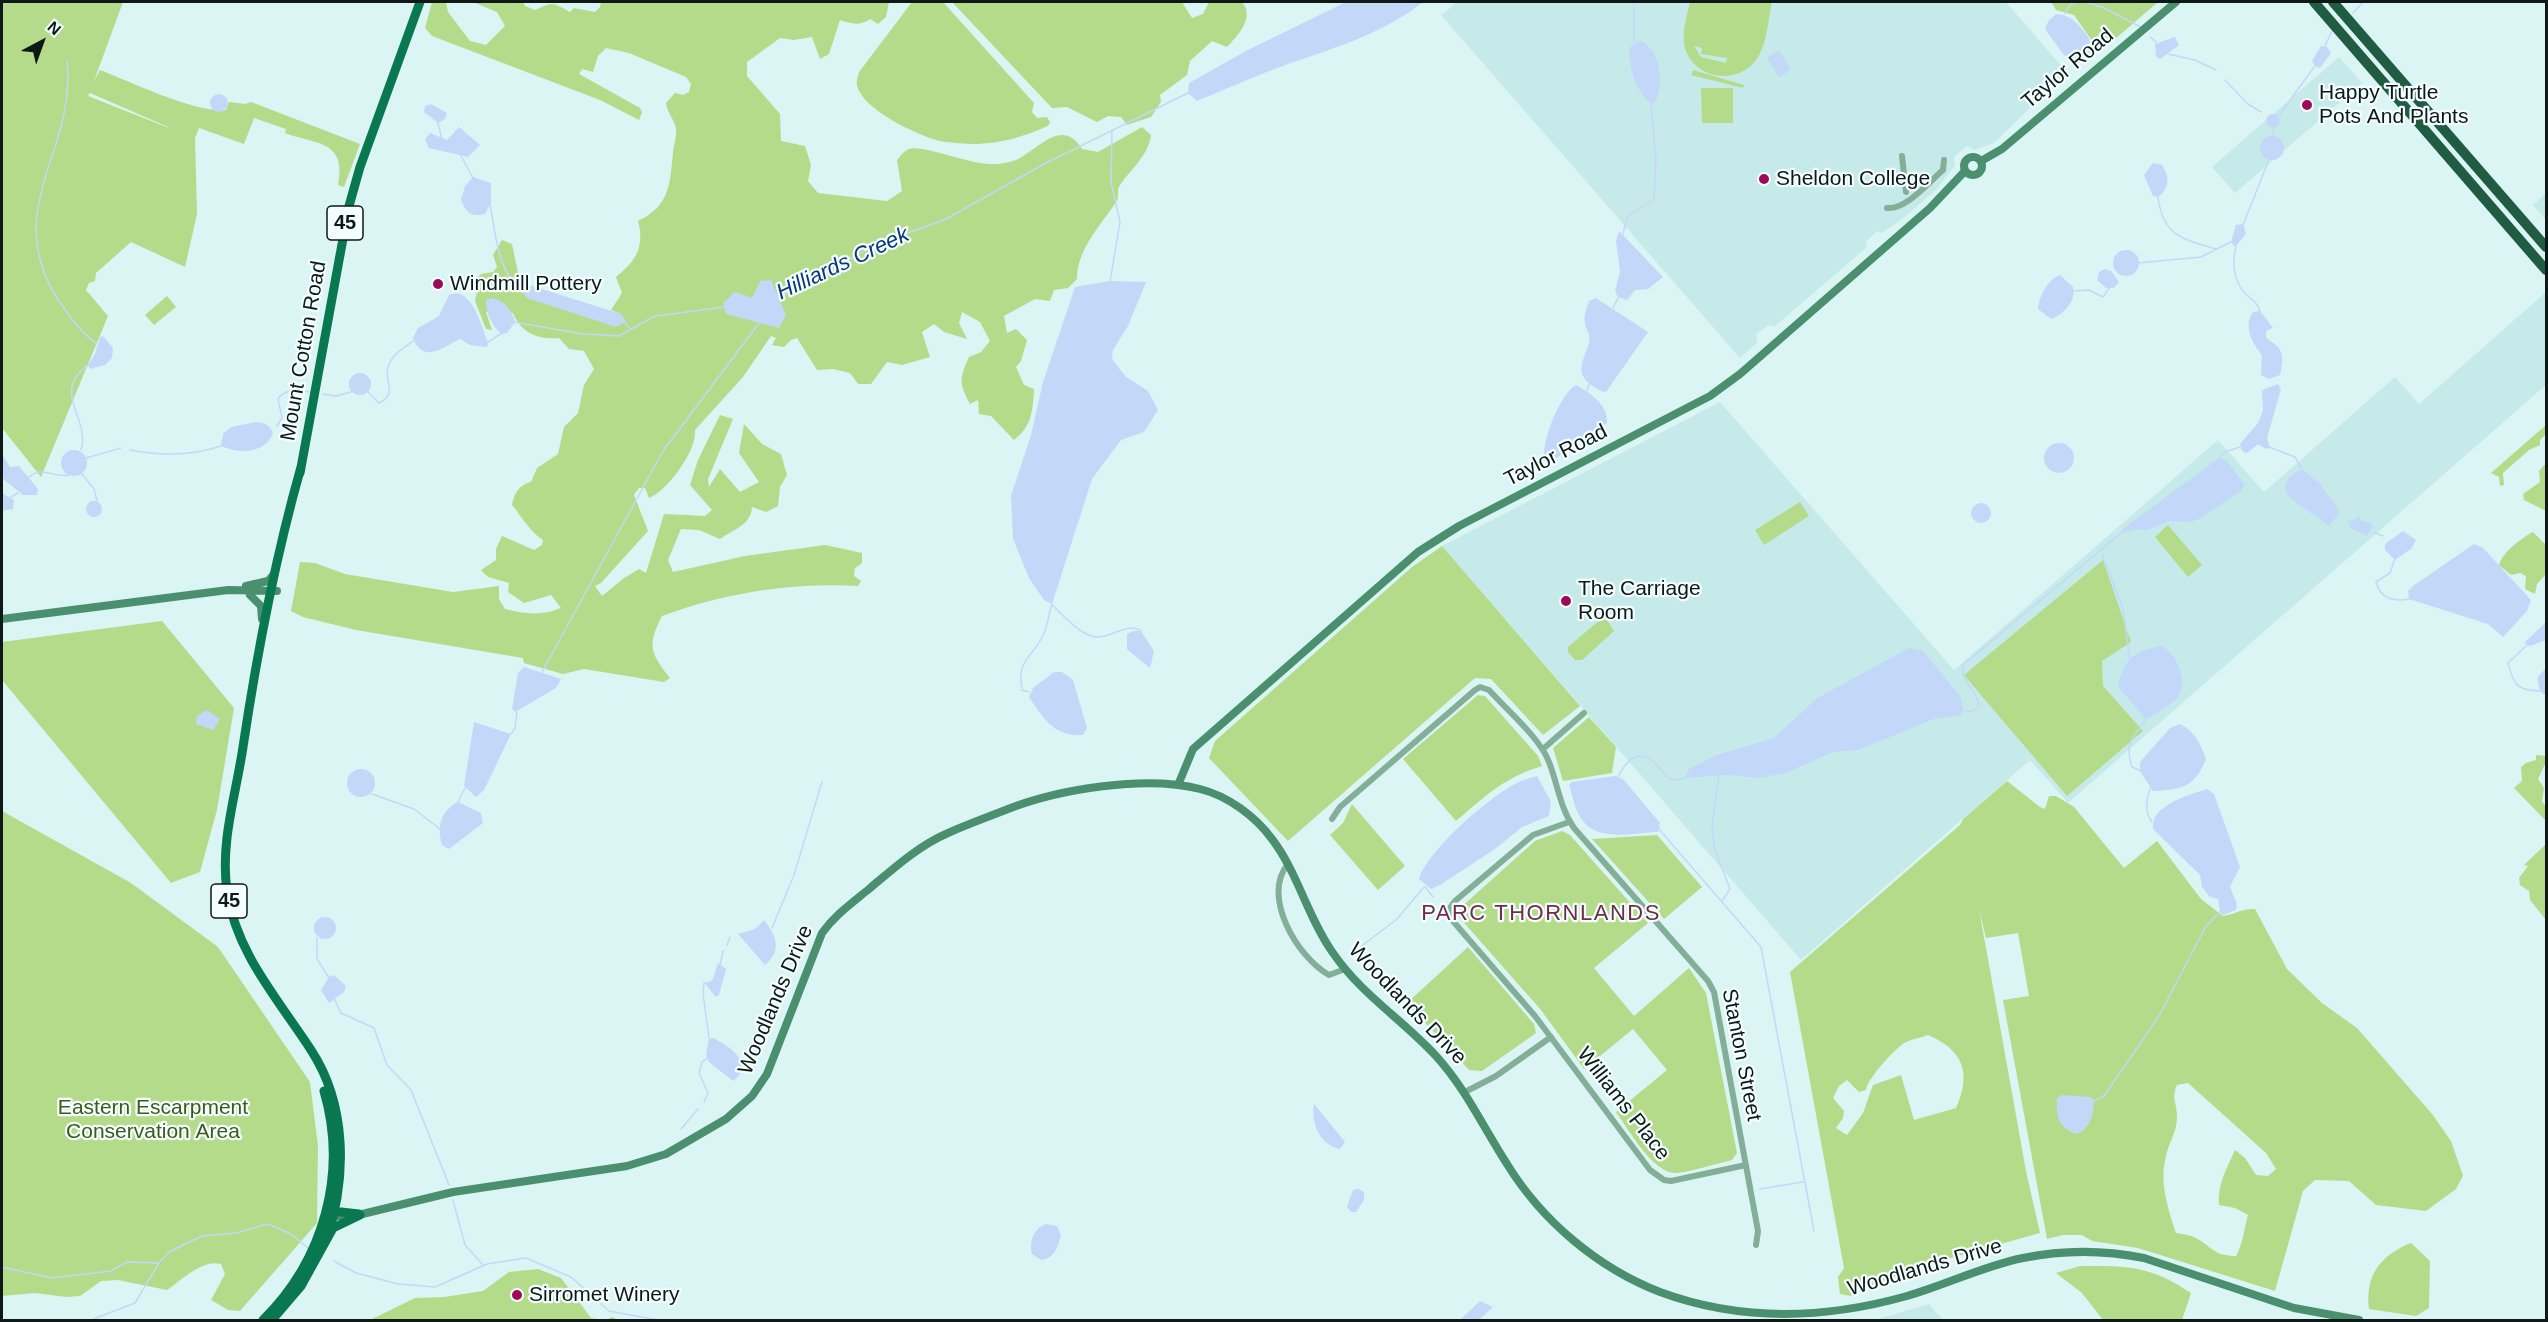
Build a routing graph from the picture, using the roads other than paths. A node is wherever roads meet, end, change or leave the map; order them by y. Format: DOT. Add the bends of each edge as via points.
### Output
graph roads {
  1 [pos="420,2"];
  2 [pos="2176,2"];
  3 [pos="2314,2"];
  4 [pos="2333,2"];
  5 [pos="1902,156"];
  6 [pos="1944,160"];
  7 [pos="1981,161"];
  8 [pos="1965,171"];
  9 [pos="1906,192"];
  10 [pos="1887,208"];
  11 [pos="2547,247"];
  12 [pos="2547,270"];
  13 [pos="301,467"];
  14 [pos="276,567"];
  15 [pos="225,591"];
  16 [pos="274,593"];
  17 [pos="250,595"];
  18 [pos="2,619"];
  19 [pos="258,662"];
  20 [pos="1584,713"];
  21 [pos="243,748"];
  22 [pos="1543,749"];
  23 [pos="1178,785"];
  24 [pos="1332,819"];
  25 [pos="1569,822"];
  26 [pos="1288,864"];
  27 [pos="1345,969"];
  28 [pos="302,1036"];
  29 [pos="1551,1037"];
  30 [pos="1465,1092"];
  31 [pos="339,1124"];
  32 [pos="1746,1165"];
  33 [pos="328,1203"];
  34 [pos="361,1213"];
  35 [pos="333,1214"];
  36 [pos="327,1238"];
  37 [pos="1756,1245"];
  38 [pos="264,1320"];
  39 [pos="272,1320"];
  40 [pos="2346,1320"];
  41 [pos="2359,1320"];
  1 -- 13 [label="main road, Mount Cotton Road / 45" via="349,206"];
  2 -- 7 [label="main road, Taylor Road" via="2002,149"];
  3 -- 12 [label="highway"];
  4 -- 11 [label="highway"];
  5 -- 9 [label="street"];
  6 -- 10 [label="street" via="1943,170 1900,207"];
  7 -- 8 [label="main road" via="1977,174"];
  7 -- 8 [label="main road" via="1969,158"];
  8 -- 23 [label="main road, Taylor Road" via="1930,208 1710,396 1459,526 1418,552 1192,749"];
  13 -- 14 [label="main road, Mount Cotton Road"];
  13 -- 16 [label="main road, Mount Cotton Road / 45"];
  14 -- 15 [label="main road" via="268,581"];
  14 -- 16 [label="main road, Mount Cotton Road / 45"];
  15 -- 16 [label="main road"];
  15 -- 17 [label="main road"];
  15 -- 18 [label="main road"];
  16 -- 17 [label="main road"];
  16 -- 19 [label="main road, Mount Cotton Road / 45"];
  16 -- 21 [label="main road, Mount Cotton Road / 45"];
  17 -- 19 [label="main road" via="262,610"];
  19 -- 21 [label="main road, Mount Cotton Road / 45"];
  20 -- 22 [label="street"];
  21 -- 28 [label="main road, Mount Cotton Road / 45" via="225,854 230,907 251,960"];
  22 -- 24 [label="street, Stanton Street" via="1489,690 1480,687 1349,799"];
  22 -- 25 [label="street, Stanton Street"];
  23 -- 26 [label="main road, Woodlands Drive" via="1217,795 1239,807 1266,832"];
  23 -- 34 [label="main road, Woodlands Drive" via="1089,788 1045,795 946,834 908,857 833,918 822,933 767,1074 752,1096 726,1119 666,1154 627,1166 453,1192"];
  25 -- 29 [label="street, Williams Place" via="1533,835 1450,908 1452,920"];
  25 -- 32 [label="street, Stanton Street" via="1714,992"];
  26 -- 27 [label="main road, Woodlands Drive" via="1320,932"];
  26 -- 27 [label="street" via="1279,886 1293,941 1329,975"];
  27 -- 30 [label="main road, Woodlands Drive" via="1433,1053"];
  28 -- 31 [label="main road, Mount Cotton Road / 45" via="327,1081"];
  28 -- 33 [label="main road" via="320,1078 331,1121 333,1159"];
  29 -- 30 [label="street, Williams Place" via="1496,1076"];
  29 -- 32 [label="street, Williams Place" via="1642,1161 1658,1176 1671,1181"];
  30 -- 40 [label="main road, Woodlands Drive" via="1508,1166 1559,1227 1622,1274 1700,1305 1774,1316 1822,1314 1908,1296 2020,1259 2082,1252 2144,1258 2294,1308"];
  31 -- 34 [label="main road" via="346,1154 344,1200 348,1209"];
  31 -- 35 [label="main road, Mount Cotton Road / 45" via="341,1169"];
  32 -- 37 [label="street, Stanton Street" via="1758,1231"];
  33 -- 35 [label="main road"];
  33 -- 38 [label="main road" via="320,1234 305,1266"];
  34 -- 35 [label="main road"];
  34 -- 36 [label="main road" via="335,1226"];
  35 -- 36 [label="main road, Mount Cotton Road / 45"];
  35 -- 38 [label="main road" via="305,1272 286,1300"];
  36 -- 39 [label="main road" via="301,1286"];
  40 -- 41 [label="main road, Woodlands Drive"];
}
